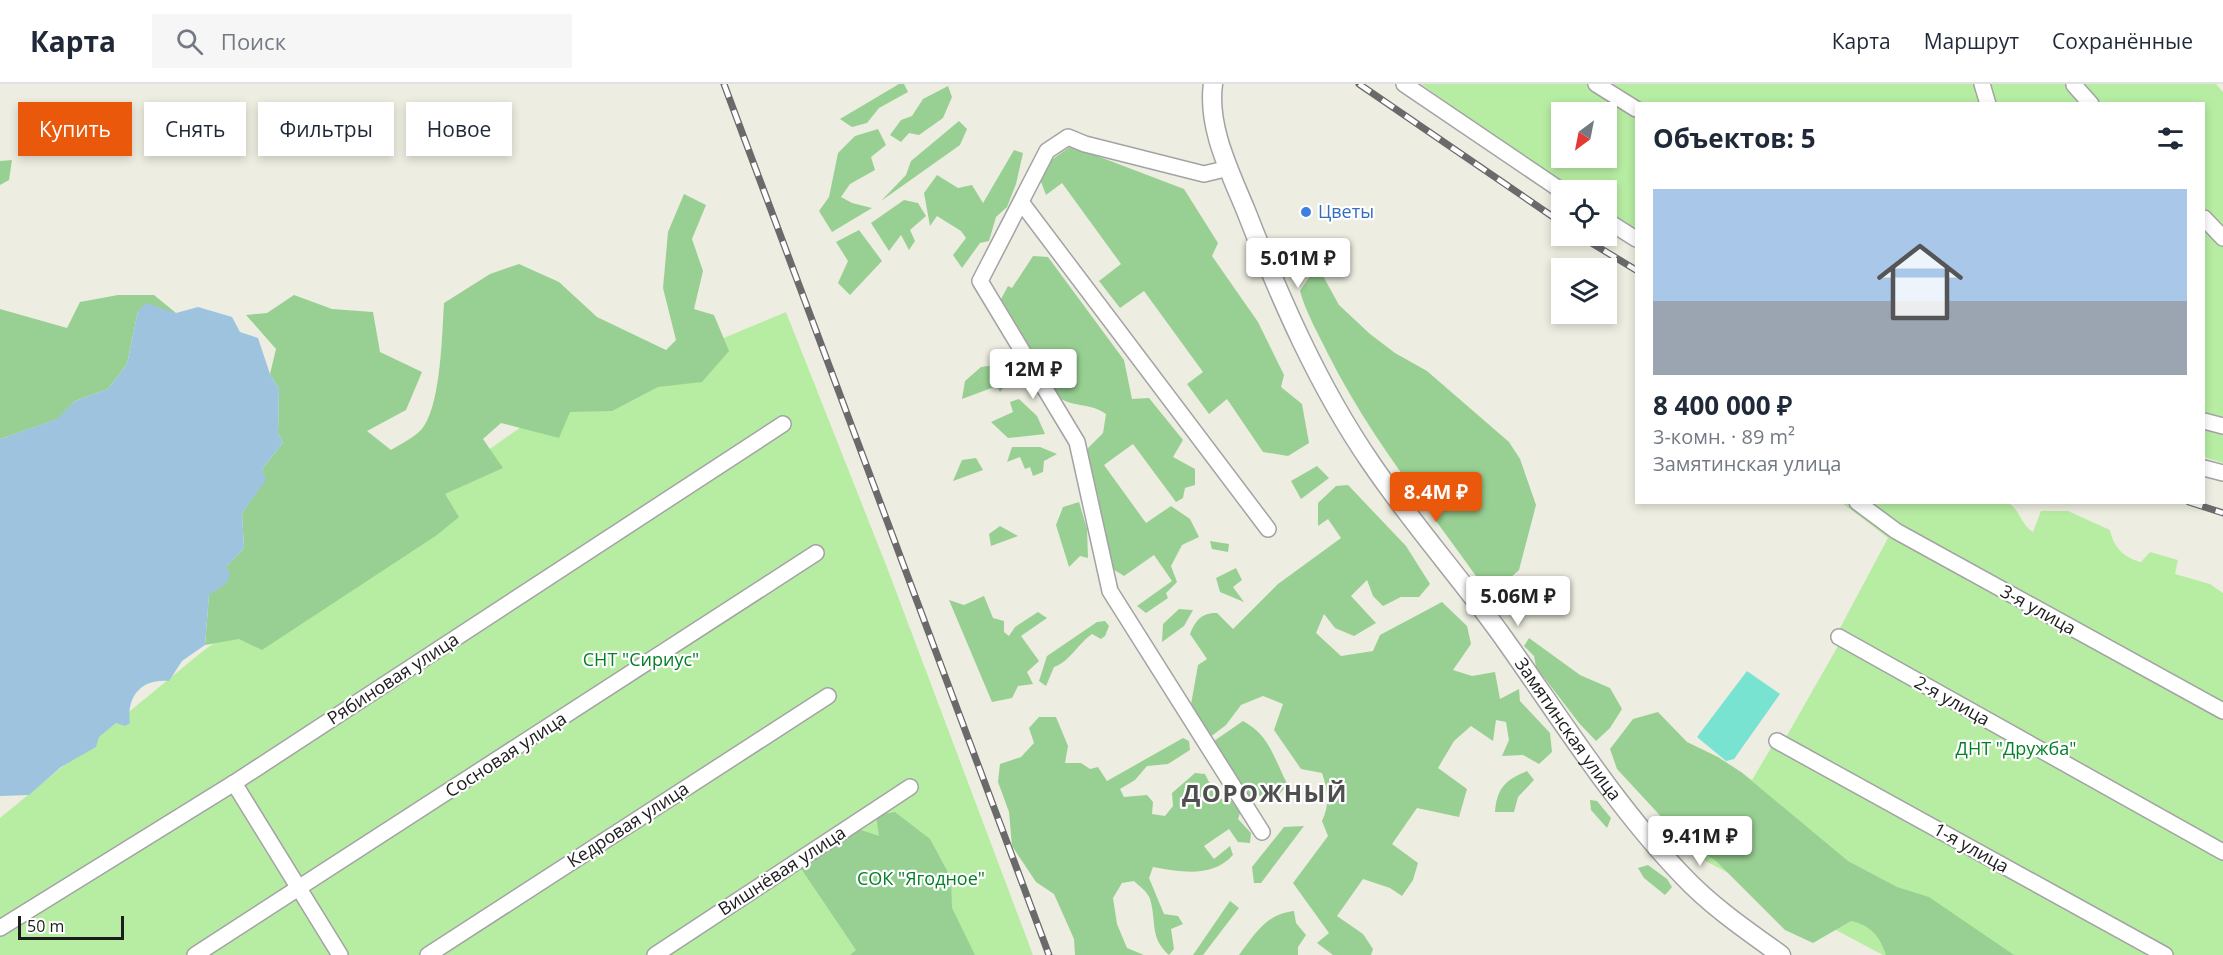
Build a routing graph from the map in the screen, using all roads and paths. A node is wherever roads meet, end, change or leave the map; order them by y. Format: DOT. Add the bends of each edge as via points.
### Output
graph roads {
  1 [pos="1213,84"];
  2 [pos="1404,84"];
  3 [pos="1596,84"];
  4 [pos="1982,84"];
  5 [pos="2074,86"];
  6 [pos="1987,102"];
  7 [pos="2089,102"];
  8 [pos="1635,108"];
  9 [pos="1229,168"];
  10 [pos="1551,184"];
  11 [pos="1021,202"];
  12 [pos="2205,219"];
  13 [pos="1617,227"];
  14 [pos="1635,238"];
  15 [pos="2223,238"];
  16 [pos="2205,421"];
  17 [pos="783,424"];
  18 [pos="2223,426"];
  19 [pos="2205,468"];
  20 [pos="2223,473"];
  21 [pos="1860,504"];
  22 [pos="1268,529"];
  23 [pos="816,553"];
  24 [pos="1839,638"];
  25 [pos="828,696"];
  26 [pos="2223,711"];
  27 [pos="1777,741"];
  28 [pos="234,783"];
  29 [pos="910,787"];
  30 [pos="1262,832"];
  31 [pos="2223,852"];
  32 [pos="300,889"];
  33 [pos="0,928"];
  34 [pos="195,955"];
  35 [pos="340,955"];
  36 [pos="428,955"];
  37 [pos="655,955"];
  38 [pos="1781,955"];
  39 [pos="2165,955"];
  1 -- 9 [label="street, Замятинская улица" via="1213,115"];
  2 -- 10 [label="street"];
  3 -- 8 [label="street"];
  4 -- 6 [label="street"];
  5 -- 7 [label="street"];
  9 -- 11 [label="street" via="1204,174 1068,137 1047,151"];
  9 -- 38 [label="street, Замятинская улица" via="1312,361 1370,461 1652,842 1701,893"];
  11 -- 22 [label="street"];
  11 -- 30 [label="street" via="980,281 1077,442 1110,591"];
  12 -- 15 [label="street"];
  13 -- 14 [label="street"];
  16 -- 18 [label="street"];
  17 -- 28 [label="street, Рябиновая улица"];
  19 -- 20 [label="street"];
  21 -- 26 [label="street, 3-я улица" via="1896,531"];
  23 -- 32 [label="street, Сосновая улица"];
  24 -- 31 [label="street, 2-я улица"];
  25 -- 36 [label="street, Кедровая улица"];
  27 -- 39 [label="street, 1-я улица"];
  28 -- 32 [label="street"];
  28 -- 33 [label="street, Рябиновая улица"];
  29 -- 37 [label="street, Вишнёвая улица"];
  32 -- 34 [label="street, Сосновая улица"];
  32 -- 35 [label="street"];
}
